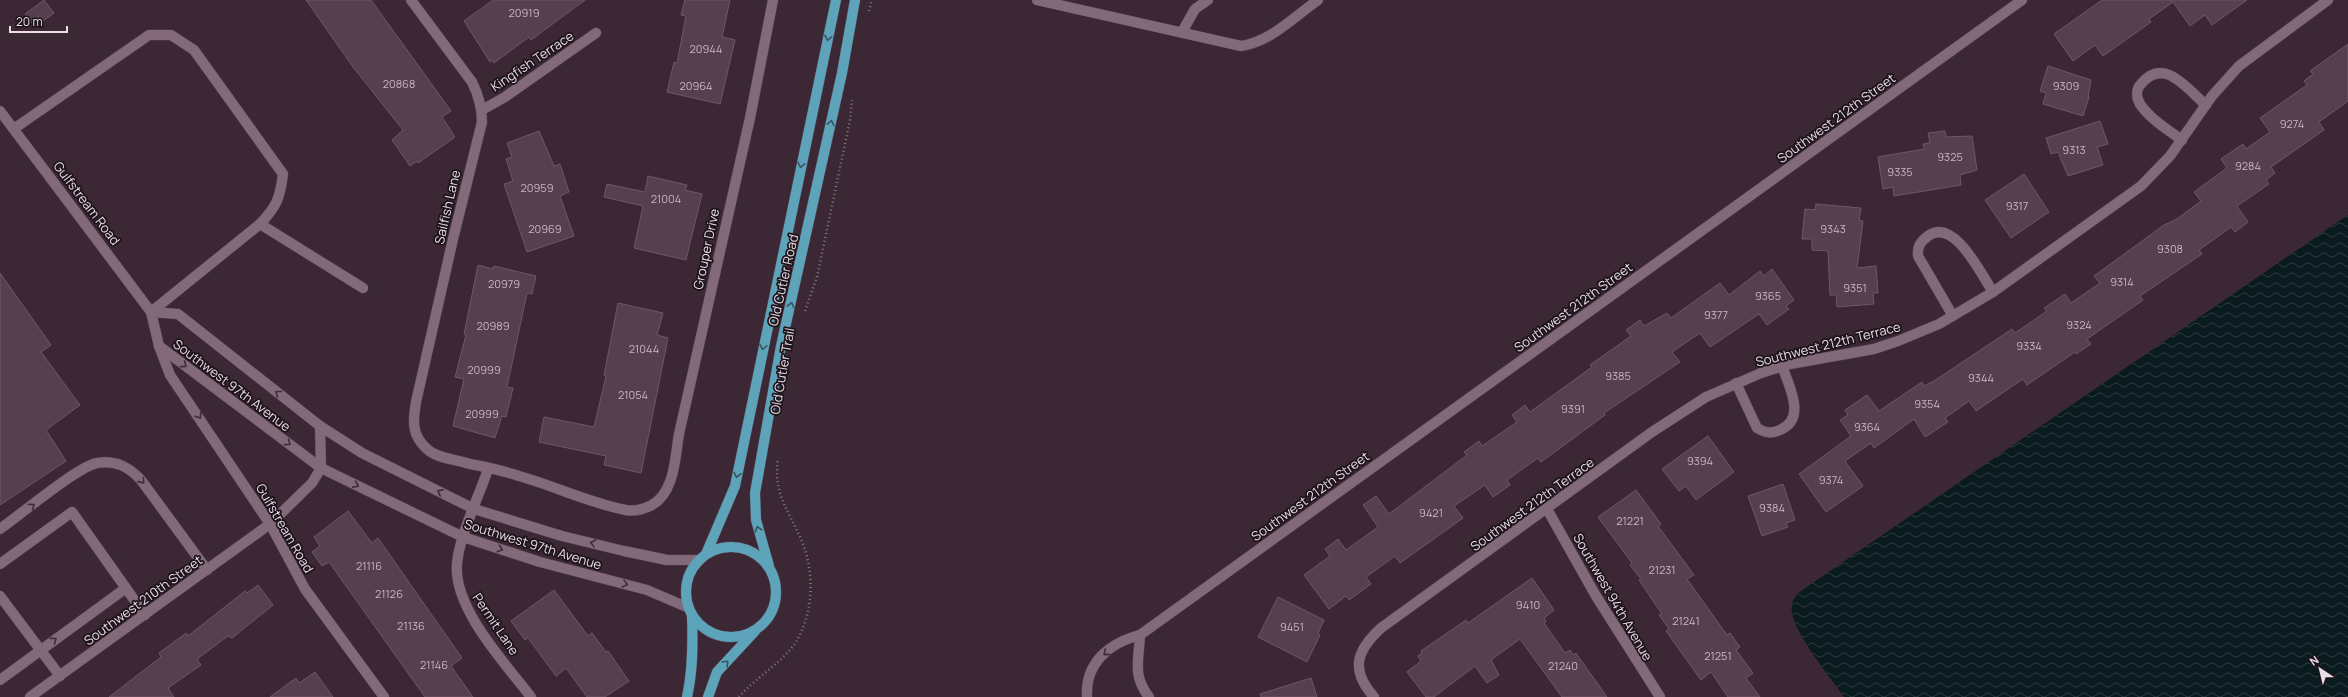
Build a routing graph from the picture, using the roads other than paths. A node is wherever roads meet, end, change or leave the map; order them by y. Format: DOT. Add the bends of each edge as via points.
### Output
graph roads {
  1 [pos="411,0"];
  2 [pos="773,0"];
  3 [pos="836,0"];
  4 [pos="855,0"];
  5 [pos="1037,0"];
  6 [pos="1208,0"];
  7 [pos="1318,0"];
  8 [pos="2022,0"];
  9 [pos="2328,0"];
  10 [pos="1078,5"];
  11 [pos="1182,32"];
  12 [pos="596,33"];
  13 [pos="2206,105"];
  14 [pos="482,110"];
  15 [pos="0,111"];
  16 [pos="14,128"];
  17 [pos="2182,140"];
  18 [pos="260,224"];
  19 [pos="362,288"];
  20 [pos="1993,292"];
  21 [pos="151,312"];
  22 [pos="1954,316"];
  23 [pos="159,346"];
  24 [pos="1782,366"];
  25 [pos="1736,383"];
  26 [pos="320,426"];
  27 [pos="321,468"];
  28 [pos="488,469"];
  29 [pos="474,509"];
  30 [pos="1547,509"];
  31 [pos="270,524"];
  32 [pos="0,529"];
  33 [pos="463,537"];
  34 [pos="703,557"];
  35 [pos="0,564"];
  36 [pos="769,566"];
  37 [pos="207,570"];
  38 [pos="126,588"];
  39 [pos="0,596"];
  40 [pos="691,612"];
  41 [pos="145,615"];
  42 [pos="757,629"];
  43 [pos="1140,635"];
  44 [pos="40,650"];
  45 [pos="60,676"];
  46 [pos="0,680"];
  47 [pos="30,697"];
  48 [pos="384,697"];
  49 [pos="531,697"];
  50 [pos="687,697"];
  51 [pos="708,697"];
  52 [pos="1087,697"];
  53 [pos="1149,697"];
  54 [pos="1374,697"];
  55 [pos="1660,697"];
  1 -- 14 [label="street, Sailfish Lane" via="472,82"];
  2 -- 28 [label="street, Grouper Drive" via="750,118 680,426 674,468 664,494 658,501 645,508 627,511 576,497 519,476"];
  3 -- 34 [label="main road, Old Cutler Road, one-way" via="735,486"];
  36 -- 4 [label="main road, Old Cutler Road, one-way" via="756,520 755,493 781,346 842,73"];
  5 -- 10 [label="street"];
  6 -- 11 [label="street" via="1195,9"];
  7 -- 11 [label="street" via="1254,44 1241,46"];
  8 -- 43 [label="street, Southwest 212th Street"];
  9 -- 13 [label="street, Southwest 212th Terrace" via="2239,66"];
  10 -- 11 [label="street"];
  12 -- 14 [label="street, Kingfish Terrace" via="505,97"];
  13 -- 17 [label="street, Southwest 212th Terrace"];
  13 -- 17 [label="street" via="2173,76 2163,72 2154,73 2139,86 2136,96 2139,103"];
  14 -- 28 [label="street, Sailfish Lane" via="482,122 452,240 413,420 417,438 435,454"];
  15 -- 16 [label="street, Gulfstream Road"];
  16 -- 18 [label="street" via="149,35 171,35 194,50 283,174 280,197 274,210"];
  16 -- 21 [label="street, Gulfstream Road"];
  17 -- 20 [label="street, Southwest 212th Terrace" via="2158,170 2136,190"];
  18 -- 19 [label="street"];
  18 -- 21 [label="street"];
  20 -- 22 [label="street, Southwest 212th Terrace"];
  20 -- 22 [label="street" via="1956,238 1940,232 1930,234 1917,249 1918,256"];
  21 -- 23 [label="street, Southwest 97th Avenue"];
  26 -- 21 [label="street, Southwest 97th Avenue, one-way" via="178,314"];
  22 -- 24 [label="street, Southwest 212th Terrace" via="1920,333 1874,349"];
  23 -- 27 [label="street, Southwest 97th Avenue, one-way"];
  23 -- 31 [label="street, Gulfstream Road, one-way" via="170,374"];
  24 -- 25 [label="street, Southwest 212th Terrace"];
  24 -- 25 [label="street" via="1795,407 1794,418 1782,429 1772,433 1757,428"];
  25 -- 30 [label="street, Southwest 212th Terrace" via="1683,411"];
  26 -- 27 [label="street"];
  29 -- 26 [label="street, Southwest 97th Avenue, one-way" via="362,452"];
  27 -- 31 [label="street, Southwest 210th Street" via="312,483"];
  27 -- 33 [label="street, Southwest 97th Avenue, one-way"];
  28 -- 29 [label="street, Permit Lane"];
  29 -- 33 [label="street, Permit Lane"];
  34 -- 29 [label="street, Southwest 97th Avenue, one-way" via="667,560 624,551 562,536"];
  30 -- 54 [label="street, Southwest 212th Terrace" via="1381,628 1364,645 1358,666 1360,678"];
  30 -- 55 [label="street, Southwest 94th Avenue" via="1600,603"];
  31 -- 37 [label="street, Southwest 210th Street"];
  31 -- 48 [label="street, Gulfstream Road" via="306,589"];
  32 -- 37 [label="street, one-way" via="80,471 96,464 119,464 134,472 141,480"];
  33 -- 40 [label="street, Southwest 97th Avenue, one-way" via="540,562 647,590"];
  33 -- 49 [label="street, Permit Lane" via="456,564 463,601 479,628"];
  34 -- 36 [label="main road" via="723,547 740,547 757,554"];
  34 -- 40 [label="main road" via="694,567 687,583"];
  35 -- 38 [label="street" via="72,512"];
  36 -- 42 [label="main road" via="776,583 776,600 770,616"];
  37 -- 41 [label="street, Southwest 210th Street"];
  38 -- 41 [label="street"];
  44 -- 38 [label="street, one-way"];
  39 -- 44 [label="street"];
  40 -- 42 [label="main road" via="706,630 723,636 741,636"];
  40 -- 50 [label="main road" via="694,649"];
  41 -- 45 [label="street, Southwest 210th Street"];
  51 -- 42 [label="main road, one-way" via="717,672"];
  43 -- 52 [label="street, one-way" via="1124,639 1096,662 1088,679"];
  43 -- 53 [label="street" via="1136,666 1140,683"];
  44 -- 45 [label="street"];
  44 -- 46 [label="street"];
  45 -- 47 [label="street, Southwest 210th Street"];
}
